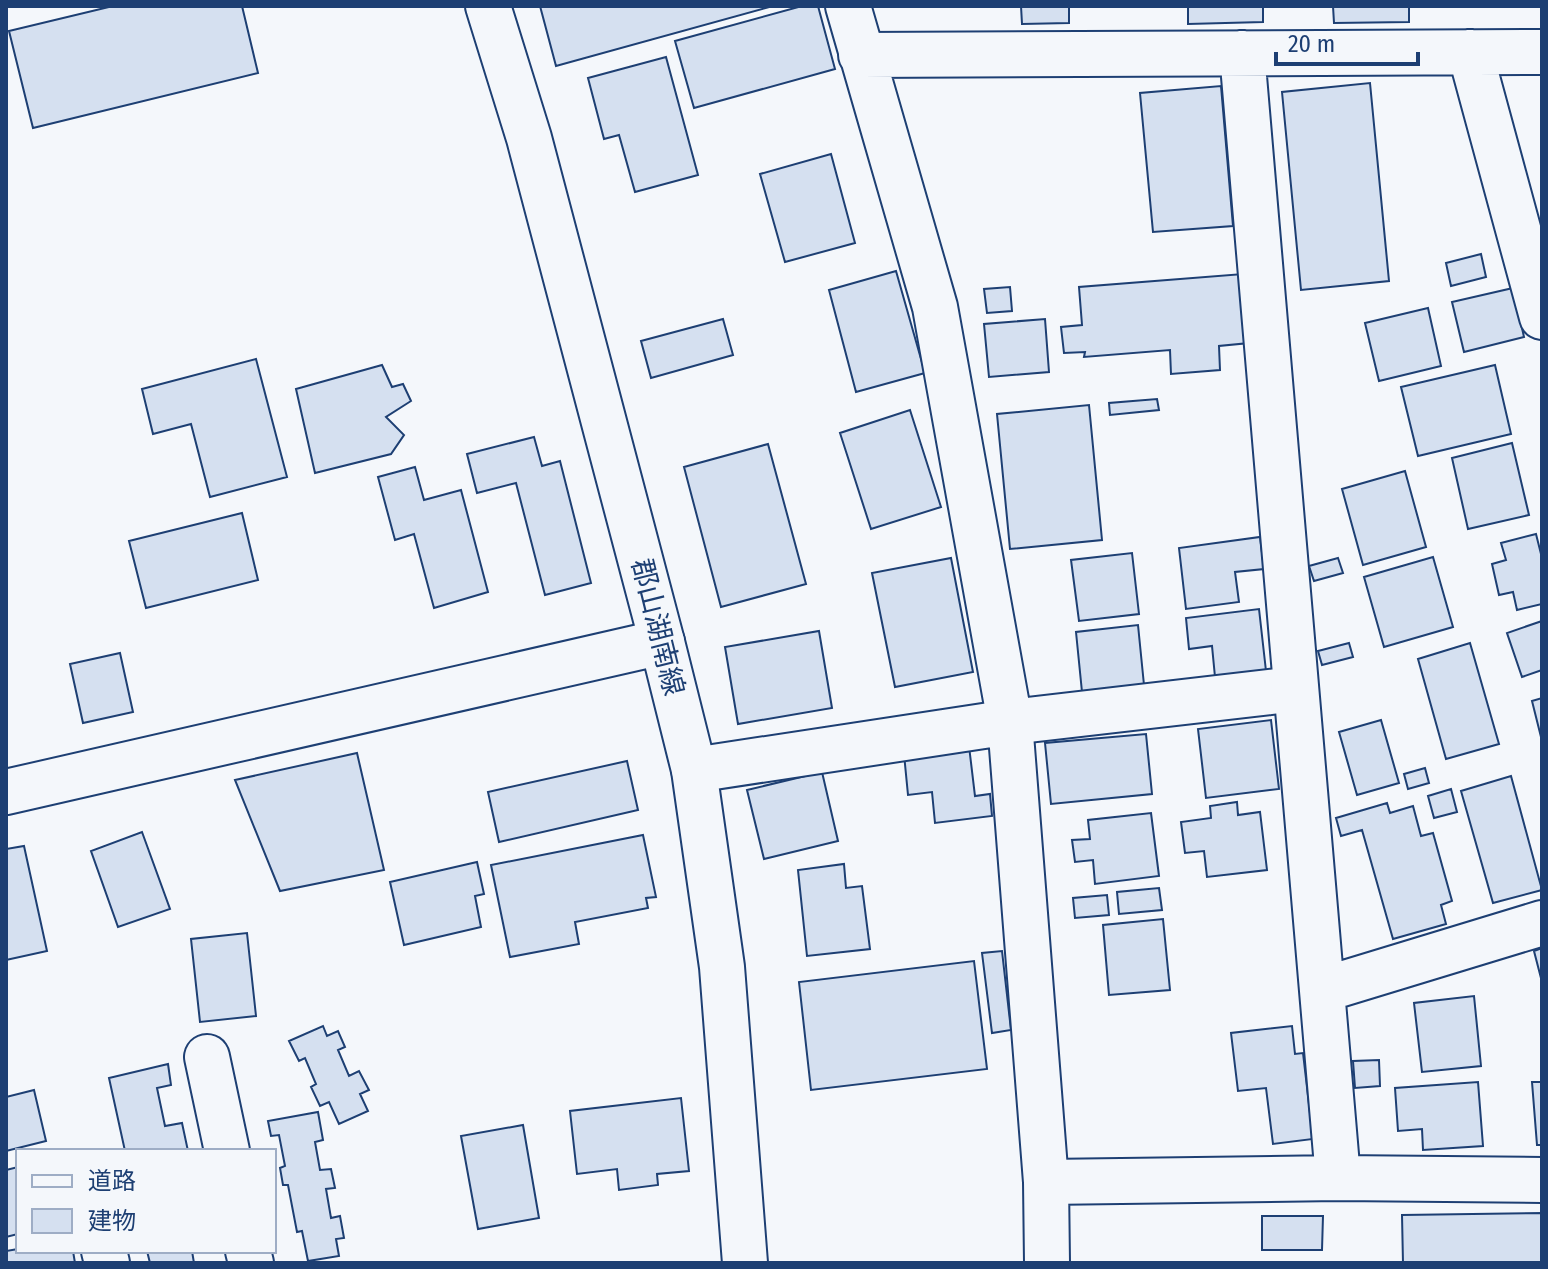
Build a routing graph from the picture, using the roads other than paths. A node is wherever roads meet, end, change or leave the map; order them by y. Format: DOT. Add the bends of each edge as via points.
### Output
graph roads {
  1 [pos="488,6"];
  2 [pos="848,6"];
  3 [pos="1470,52"];
  4 [pos="1542,52"];
  5 [pos="1242,53"];
  6 [pos="861,55"];
  7 [pos="1542,317"];
  8 [pos="662,642"];
  9 [pos="1296,689"];
  10 [pos="1010,722"];
  11 [pos="694,770"];
  12 [pos="6,792"];
  13 [pos="1542,923"];
  14 [pos="1322,990"];
  15 [pos="207,1057"];
  16 [pos="227,1149"];
  17 [pos="1338,1178"];
  18 [pos="1542,1180"];
  19 [pos="1046,1182"];
  20 [pos="745,1263"];
  21 [pos="1047,1263"];
  1 -- 8 [label="street, 郡山湖南線" via="529,138"];
  2 -- 6 [label="street"];
  3 -- 4 [label="street"];
  3 -- 5 [label="street"];
  3 -- 7 [label="street"];
  5 -- 6 [label="street"];
  5 -- 9 [label="street"];
  6 -- 10 [label="street" via="935,307"];
  8 -- 11 [label="street, 郡山湖南線"];
  8 -- 12 [label="street"];
  9 -- 10 [label="street"];
  9 -- 14 [label="street"];
  10 -- 11 [label="street"];
  10 -- 19 [label="street"];
  11 -- 20 [label="street, 郡山湖南線" via="722,967"];
  13 -- 14 [label="street"];
  14 -- 17 [label="street"];
  15 -- 16 [label="street"];
  17 -- 18 [label="street"];
  17 -- 19 [label="street"];
  19 -- 21 [label="street"];
}
